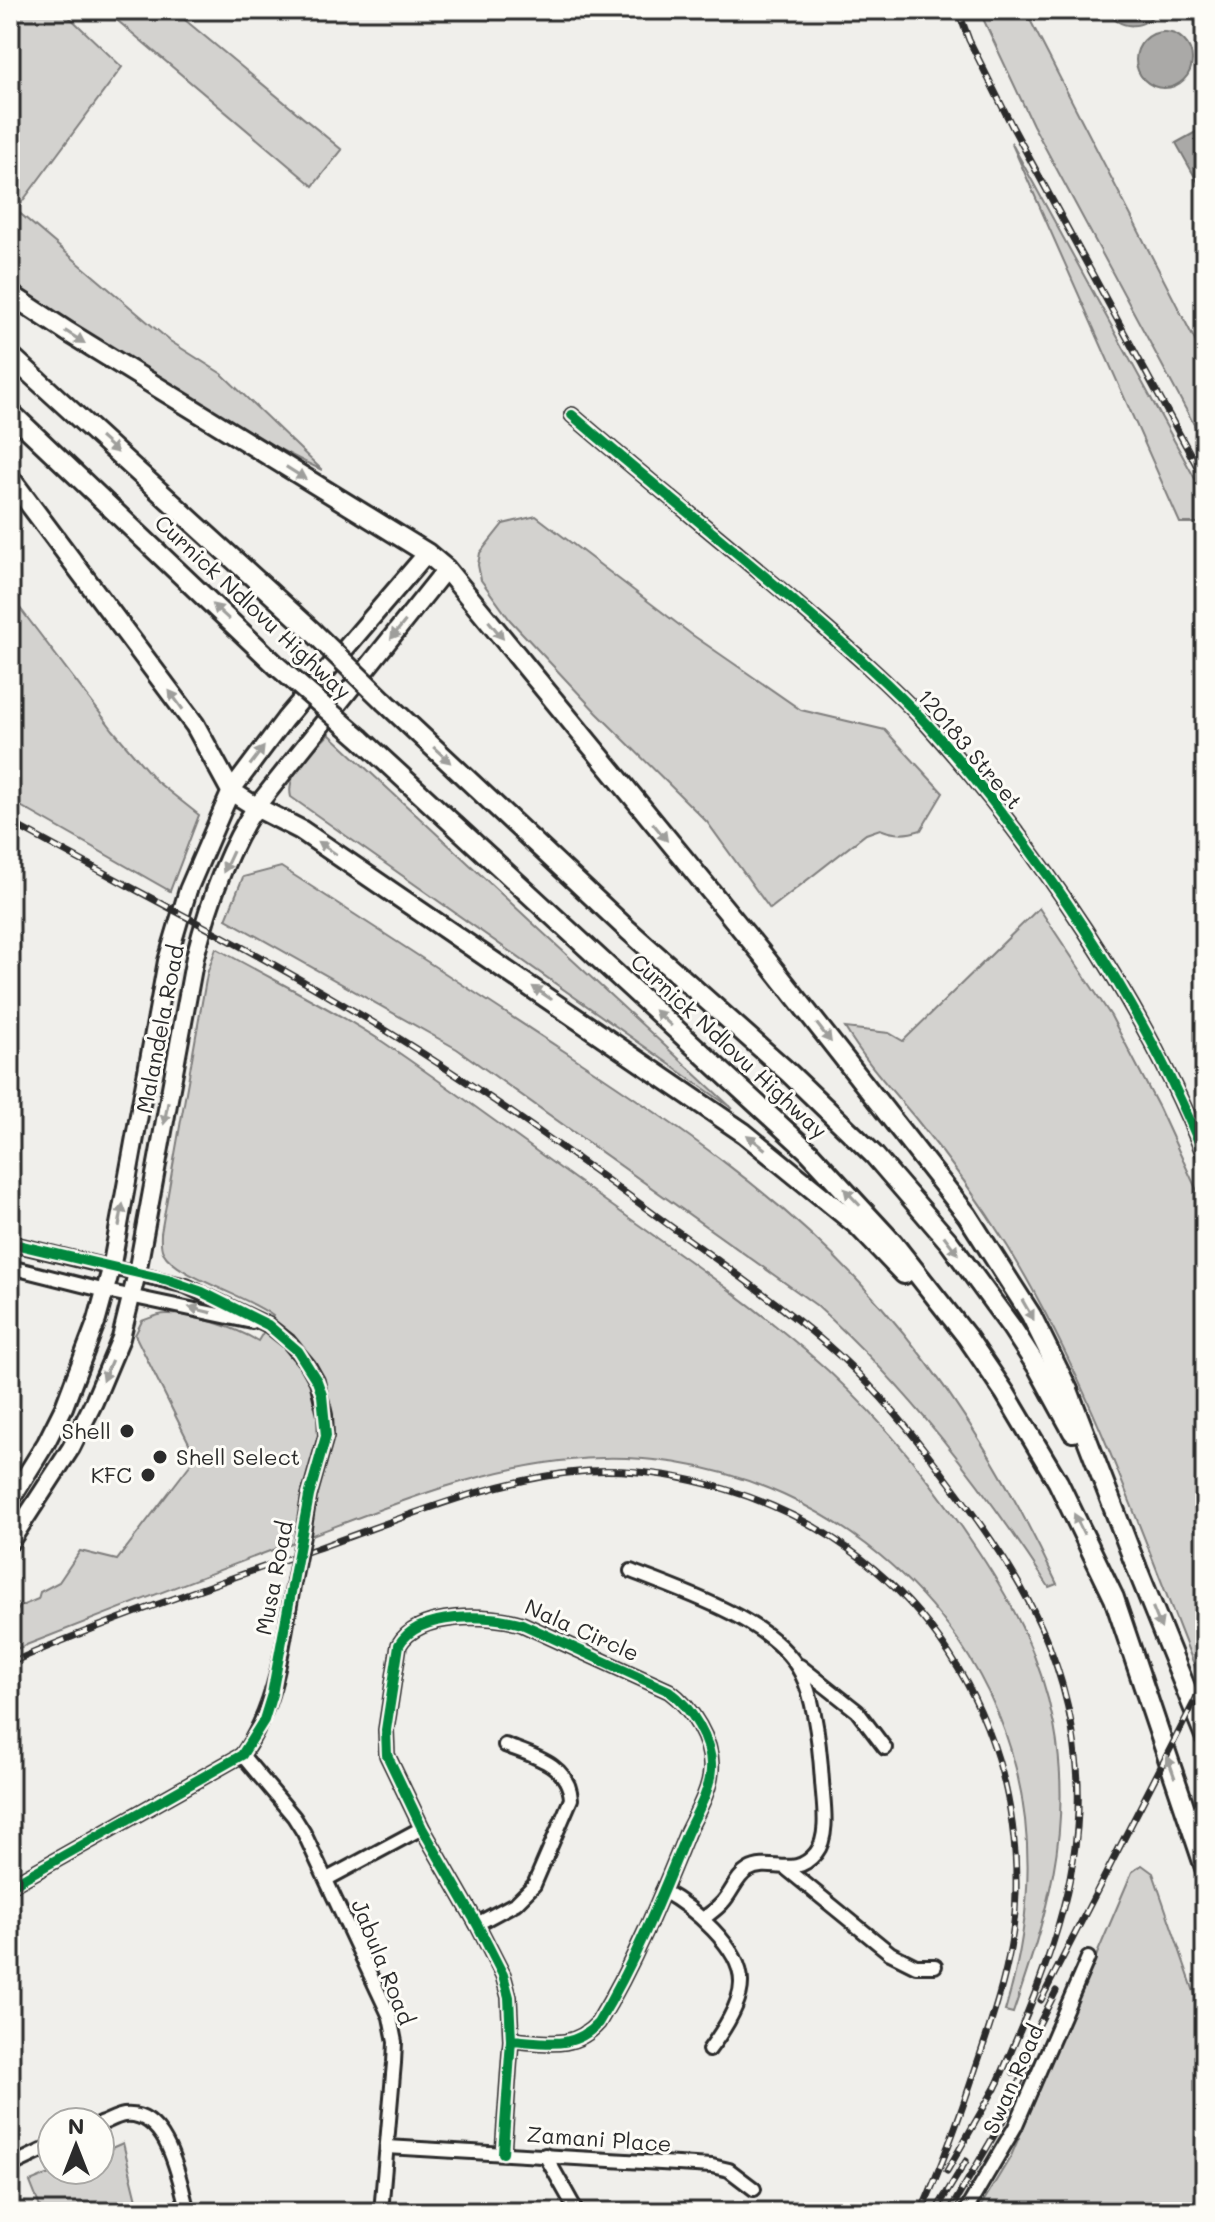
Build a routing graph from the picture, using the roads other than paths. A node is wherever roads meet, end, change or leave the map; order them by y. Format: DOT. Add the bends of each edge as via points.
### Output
graph roads {
  1 [pos="10,294"];
  2 [pos="10,355"];
  3 [pos="10,412"];
  4 [pos="572,415"];
  5 [pos="10,478"];
  6 [pos="427,553"];
  7 [pos="446,569"];
  8 [pos="231,791"];
  9 [pos="256,807"];
  10 [pos="1205,1157"];
  11 [pos="10,1243"];
  12 [pos="10,1267"];
  13 [pos="111,1269"];
  14 [pos="137,1273"];
  15 [pos="106,1291"];
  16 [pos="132,1297"];
  17 [pos="268,1325"];
  18 [pos="975,1349"];
  19 [pos="10,1501"];
  20 [pos="10,1542"];
  21 [pos="1136,1566"];
  22 [pos="631,1571"];
  23 [pos="794,1661"];
  24 [pos="1205,1736"];
  25 [pos="505,1745"];
  26 [pos="885,1748"];
  27 [pos="242,1755"];
  28 [pos="422,1828"];
  29 [pos="1205,1868"];
  30 [pos="787,1869"];
  31 [pos="327,1879"];
  32 [pos="10,1886"];
  33 [pos="663,1891"];
  34 [pos="703,1919"];
  35 [pos="477,1924"];
  36 [pos="1088,1958"];
  37 [pos="935,1966"];
  38 [pos="511,2040"];
  39 [pos="709,2050"];
  40 [pos="116,2118"];
  41 [pos="387,2147"];
  42 [pos="503,2153"];
  43 [pos="36,2154"];
  44 [pos="545,2155"];
  45 [pos="10,2166"];
  46 [pos="754,2189"];
  47 [pos="188,2212"];
  48 [pos="381,2212"];
  49 [pos="577,2212"];
  50 [pos="965,2212"];
  1 -- 6 [label="main road, one-way"];
  2 -- 21 [label="main road, Curnick Ndlovu Highway, one-way, bridge" via="842,1122 949,1242 1038,1368"];
  18 -- 3 [label="main road, Curnick Ndlovu Highway, one-way, bridge" via="893,1243 809,1152 277,666"];
  4 -- 10 [label="street, 120183 Street" via="805,611 927,725 1081,925 1128,1001"];
  8 -- 5 [label="main road, one-way" via="195,725"];
  6 -- 7 [label="main road"];
  8 -- 6 [label="main road, Malandela Road, one-way" via="285,719"];
  7 -- 9 [label="main road, Malandela Road, one-way"];
  7 -- 21 [label="main road, one-way" via="762,954 967,1215 1031,1315 1068,1390"];
  8 -- 9 [label="main road"];
  13 -- 8 [label="main road, Malandela Road, one-way" via="167,961 188,890"];
  9 -- 14 [label="main road, Malandela Road, one-way" via="218,883 199,942"];
  18 -- 9 [label="main road, one-way" via="858,1226 744,1133 301,830"];
  11 -- 13 [label="street, Musa Road"];
  12 -- 15 [label="street"];
  13 -- 14 [label="street, Musa Road"];
  13 -- 15 [label="main road, Malandela Road"];
  14 -- 16 [label="main road, Malandela Road"];
  14 -- 17 [label="street, Musa Road" via="202,1292"];
  15 -- 16 [label="street"];
  15 -- 19 [label="main road, Malandela Road" via="64,1407"];
  17 -- 16 [label="street, one-way"];
  16 -- 20 [label="main road, Malandela Road, one-way" via="121,1338 71,1448"];
  17 -- 27 [label="street, Musa Road, bridge" via="303,1358 317,1381 326,1436 309,1496 272,1694"];
  29 -- 18 [label="main road, Curnick Ndlovu Highway, one-way" via="1114,1598 1058,1482"];
  21 -- 24 [label="main road, Curnick Ndlovu Highway, one-way"];
  22 -- 23 [label="street" via="734,1615"];
  23 -- 26 [label="street" via="857,1711"];
  23 -- 30 [label="street" via="806,1683 821,1763 823,1823 815,1854"];
  25 -- 35 [label="street" via="562,1771 571,1799 534,1885 516,1903"];
  27 -- 31 [label="street, Jabula Road" via="294,1817"];
  27 -- 32 [label="street"];
  28 -- 31 [label="street"];
  28 -- 33 [label="street, Nala Circle" via="387,1755 399,1645 405,1635 425,1624 505,1618 669,1691 690,1712 705,1740 711,1770"];
  28 -- 35 [label="street, Nala Circle"];
  30 -- 34 [label="street" via="766,1866 746,1871 722,1904"];
  30 -- 37 [label="street" via="890,1953 916,1966"];
  31 -- 41 [label="street, Jabula Road" via="390,2017 395,2042"];
  33 -- 34 [label="street"];
  33 -- 38 [label="street, Nala Circle" via="613,1996 589,2033 561,2043"];
  34 -- 39 [label="street" via="733,1956 742,1980 723,2031"];
  35 -- 38 [label="street, Nala Circle" via="503,1975"];
  36 -- 50 [label="street, Swan Road" via="1015,2127"];
  38 -- 42 [label="street, Nala Circle"];
  40 -- 47 [label="street" via="144,2118 165,2139"];
  41 -- 42 [label="street, Zamani Place"];
  41 -- 48 [label="street, Jabula Road"];
  42 -- 44 [label="street, Zamani Place"];
  43 -- 45 [label="street"];
  44 -- 46 [label="street, Zamani Place" via="712,2166 729,2170"];
  44 -- 49 [label="street"];
}
